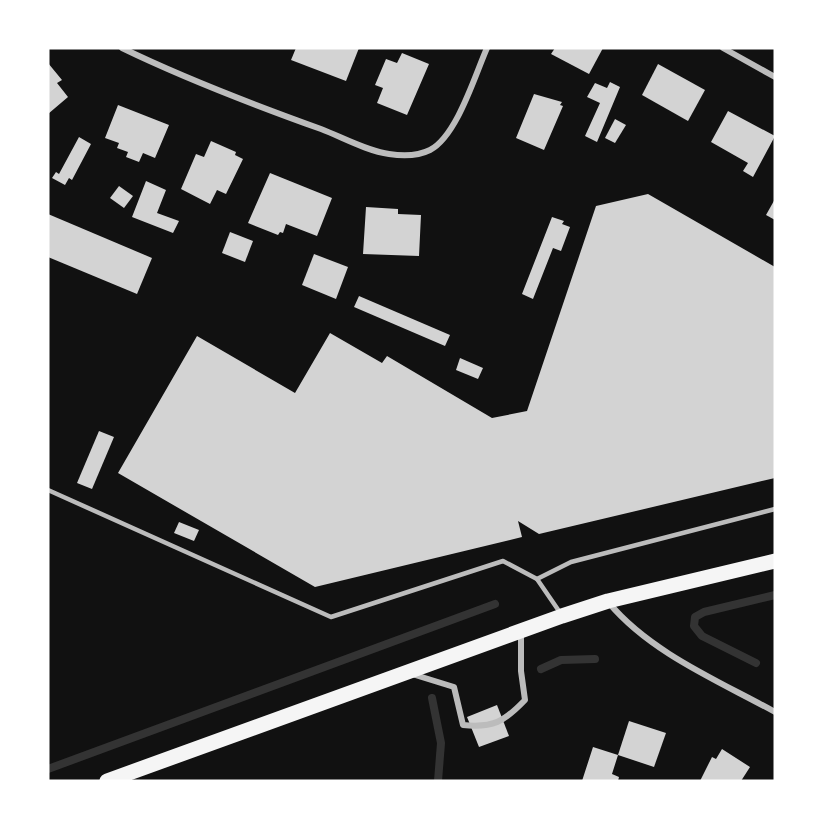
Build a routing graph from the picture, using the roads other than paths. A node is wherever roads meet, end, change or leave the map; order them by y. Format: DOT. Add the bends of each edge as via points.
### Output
graph roads {
  1 [pos="122,48"];
  2 [pos="487,48"];
  3 [pos="723,48"];
  4 [pos="775,77"];
  5 [pos="48,490"];
  6 [pos="775,509"];
  7 [pos="775,561"];
  8 [pos="537,579"];
  9 [pos="608,602"];
  10 [pos="562,616"];
  11 [pos="521,630"];
  12 [pos="403,672"];
  13 [pos="775,712"];
  14 [pos="107,781"];
  1 -- 2 [label="street" via="367,147 387,154 410,155 430,150 445,136 460,112"];
  3 -- 4 [label="street"];
  5 -- 8 [label="lane" via="331,617 503,561"];
  6 -- 8 [label="lane" via="571,562"];
  7 -- 9 [label="main road"];
  8 -- 10 [label="lane"];
  9 -- 10 [label="main road"];
  9 -- 13 [label="street" via="626,623 668,652"];
  10 -- 11 [label="main road"];
  11 -- 12 [label="main road"];
  11 -- 12 [label="street" via="525,700 508,718 485,727 463,725 454,687"];
  12 -- 14 [label="main road"];
}
